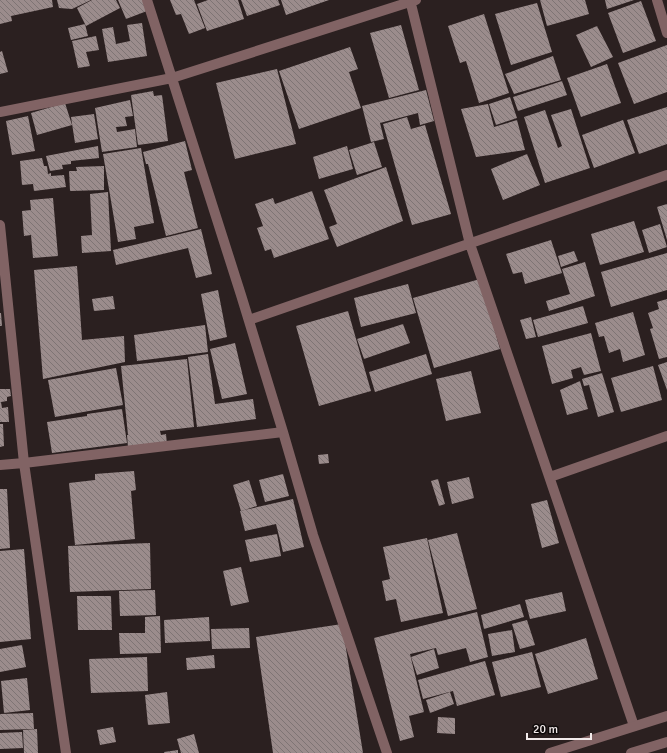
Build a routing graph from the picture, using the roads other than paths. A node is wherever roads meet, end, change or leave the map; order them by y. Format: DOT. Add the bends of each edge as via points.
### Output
graph roads {
  1 [pos="147,0"];
  2 [pos="657,0"];
  3 [pos="412,1"];
  4 [pos="667,32"];
  5 [pos="172,78"];
  6 [pos="0,112"];
  7 [pos="667,175"];
  8 [pos="0,225"];
  9 [pos="470,244"];
  10 [pos="249,320"];
  11 [pos="283,432"];
  12 [pos="667,436"];
  13 [pos="24,463"];
  14 [pos="0,464"];
  15 [pos="550,477"];
  16 [pos="667,716"];
  17 [pos="634,726"];
  18 [pos="667,742"];
  19 [pos="644,751"];
  20 [pos="66,753"];
  21 [pos="387,753"];
  22 [pos="550,753"];
  23 [pos="631,753"];
  1 -- 5 [label="street"];
  2 -- 4 [label="street"];
  3 -- 5 [label="street"];
  3 -- 9 [label="street"];
  5 -- 6 [label="street"];
  5 -- 10 [label="street"];
  7 -- 9 [label="street"];
  8 -- 13 [label="street"];
  9 -- 10 [label="street"];
  9 -- 15 [label="street"];
  10 -- 11 [label="street"];
  11 -- 13 [label="street"];
  11 -- 21 [label="street" via="313,535"];
  12 -- 15 [label="street"];
  13 -- 14 [label="street"];
  13 -- 20 [label="street"];
  15 -- 17 [label="street"];
  16 -- 17 [label="street"];
  17 -- 22 [label="street"];
  18 -- 19 [label="street"];
  19 -- 23 [label="street"];
}
